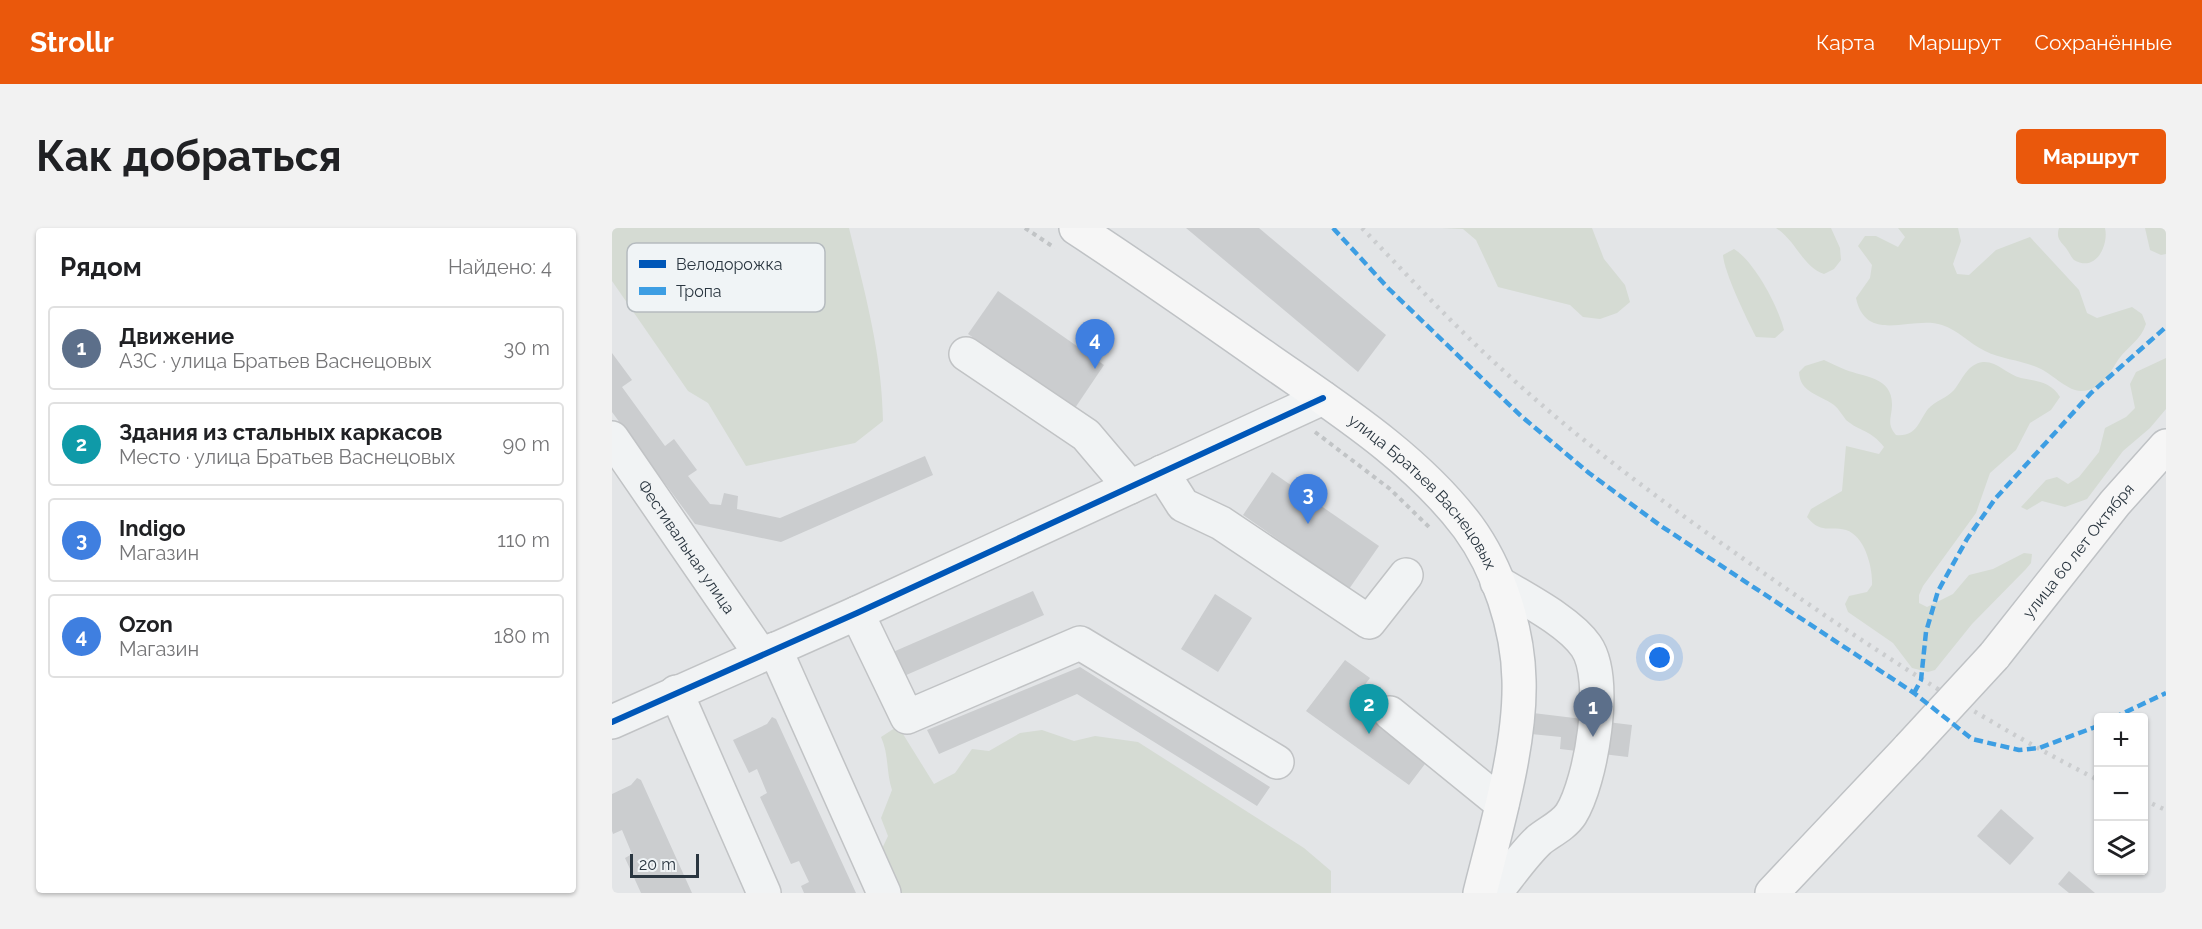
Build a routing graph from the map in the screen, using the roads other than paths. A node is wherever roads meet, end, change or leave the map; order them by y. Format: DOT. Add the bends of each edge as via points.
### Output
graph roads {
  1 [pos="1070,242"];
  2 [pos="966,354"];
  3 [pos="1323,398"];
  4 [pos="612,438"];
  5 [pos="2166,446"];
  6 [pos="1162,472"];
  7 [pos="1130,486"];
  8 [pos="1406,575"];
  9 [pos="1497,582"];
  10 [pos="857,613"];
  11 [pos="768,652"];
  12 [pos="676,692"];
  13 [pos="1390,713"];
  14 [pos="612,722"];
  15 [pos="1277,762"];
  16 [pos="1502,804"];
  17 [pos="764,893"];
  18 [pos="884,893"];
  19 [pos="1480,893"];
  20 [pos="1495,893"];
  21 [pos="1772,893"];
  1 -- 3 [label="main road, улица Братьев Васнецовых"];
  2 -- 7 [label="street" via="1086,435"];
  3 -- 6 [label="street"];
  3 -- 9 [label="main road, улица Братьев Васнецовых" via="1396,454 1451,507 1483,551"];
  4 -- 11 [label="street, Фестивальная улица"];
  5 -- 21 [label="main road, улица 60 лет Октября, bridge" via="2115,502 1994,656"];
  6 -- 7 [label="street"];
  6 -- 8 [label="street" via="1183,505 1221,523 1369,622"];
  7 -- 10 [label="street"];
  9 -- 16 [label="main road, улица Братьев Васнецовых" via="1516,649 1519,680 1518,716"];
  9 -- 20 [label="street" via="1555,618 1587,647 1597,681 1593,737 1583,792 1569,817 1538,842"];
  10 -- 11 [label="street"];
  10 -- 15 [label="street" via="907,717 1080,643"];
  11 -- 12 [label="street"];
  11 -- 18 [label="street, Фестивальная улица"];
  12 -- 14 [label="street"];
  12 -- 17 [label="street"];
  13 -- 16 [label="street"];
  16 -- 19 [label="main road, улица Братьев Васнецовых"];
}
